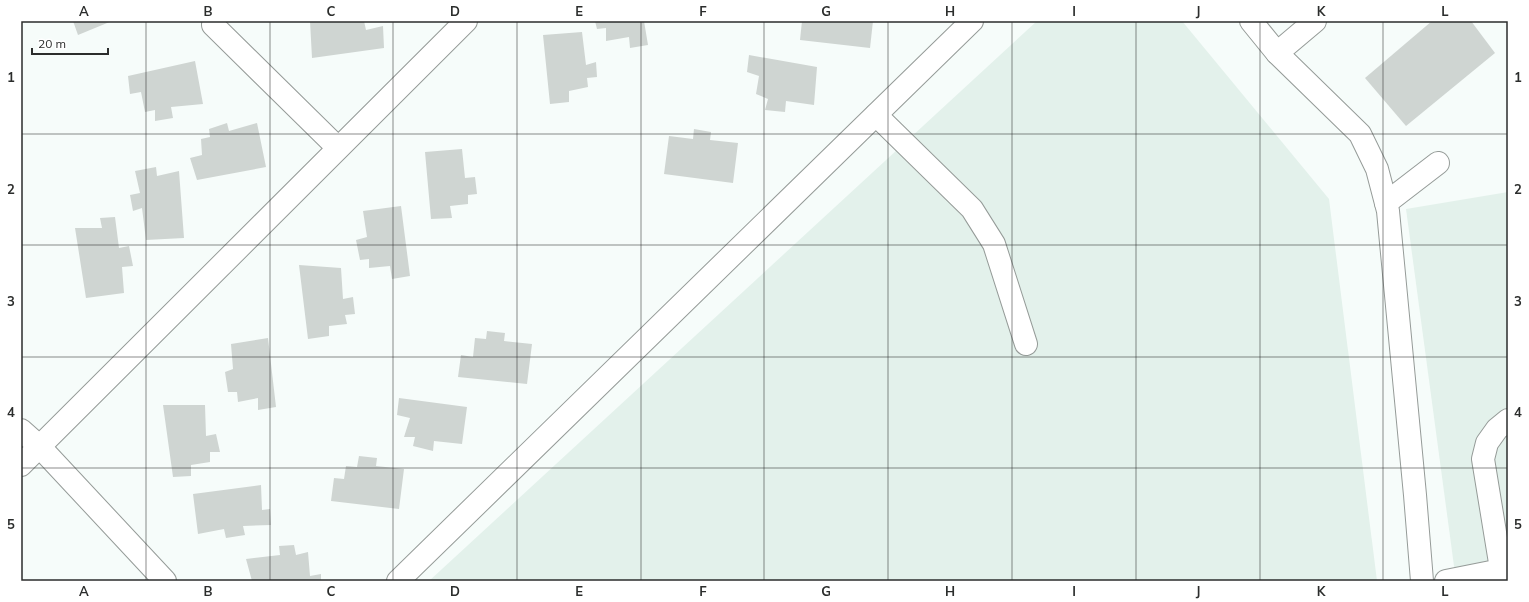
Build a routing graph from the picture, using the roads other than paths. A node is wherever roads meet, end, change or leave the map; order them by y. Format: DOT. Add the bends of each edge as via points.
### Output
graph roads {
  1 [pos="466,21"];
  2 [pos="972,21"];
  3 [pos="1251,21"];
  4 [pos="1315,21"];
  5 [pos="213,25"];
  6 [pos="1277,52"];
  7 [pos="876,115"];
  8 [pos="338,148"];
  9 [pos="1438,163"];
  10 [pos="1386,203"];
  11 [pos="1026,344"];
  12 [pos="1508,420"];
  13 [pos="21,430"];
  14 [pos="39,446"];
  15 [pos="21,464"];
  16 [pos="1502,576"];
  17 [pos="165,581"];
  18 [pos="398,581"];
  19 [pos="1422,581"];
  20 [pos="1446,581"];
  1 -- 8 [label="lane"];
  2 -- 7 [label="lane"];
  3 -- 6 [label="lane"];
  4 -- 6 [label="lane"];
  5 -- 8 [label="lane"];
  6 -- 10 [label="lane" via="1360,134 1377,169"];
  7 -- 11 [label="lane" via="972,209 994,244"];
  7 -- 18 [label="lane"];
  8 -- 14 [label="lane"];
  9 -- 10 [label="lane"];
  10 -- 19 [label="lane" via="1416,495"];
  12 -- 16 [label="lane" via="1486,443 1484,459"];
  13 -- 14 [label="lane"];
  14 -- 15 [label="lane"];
  14 -- 17 [label="lane"];
  16 -- 20 [label="lane"];
}
